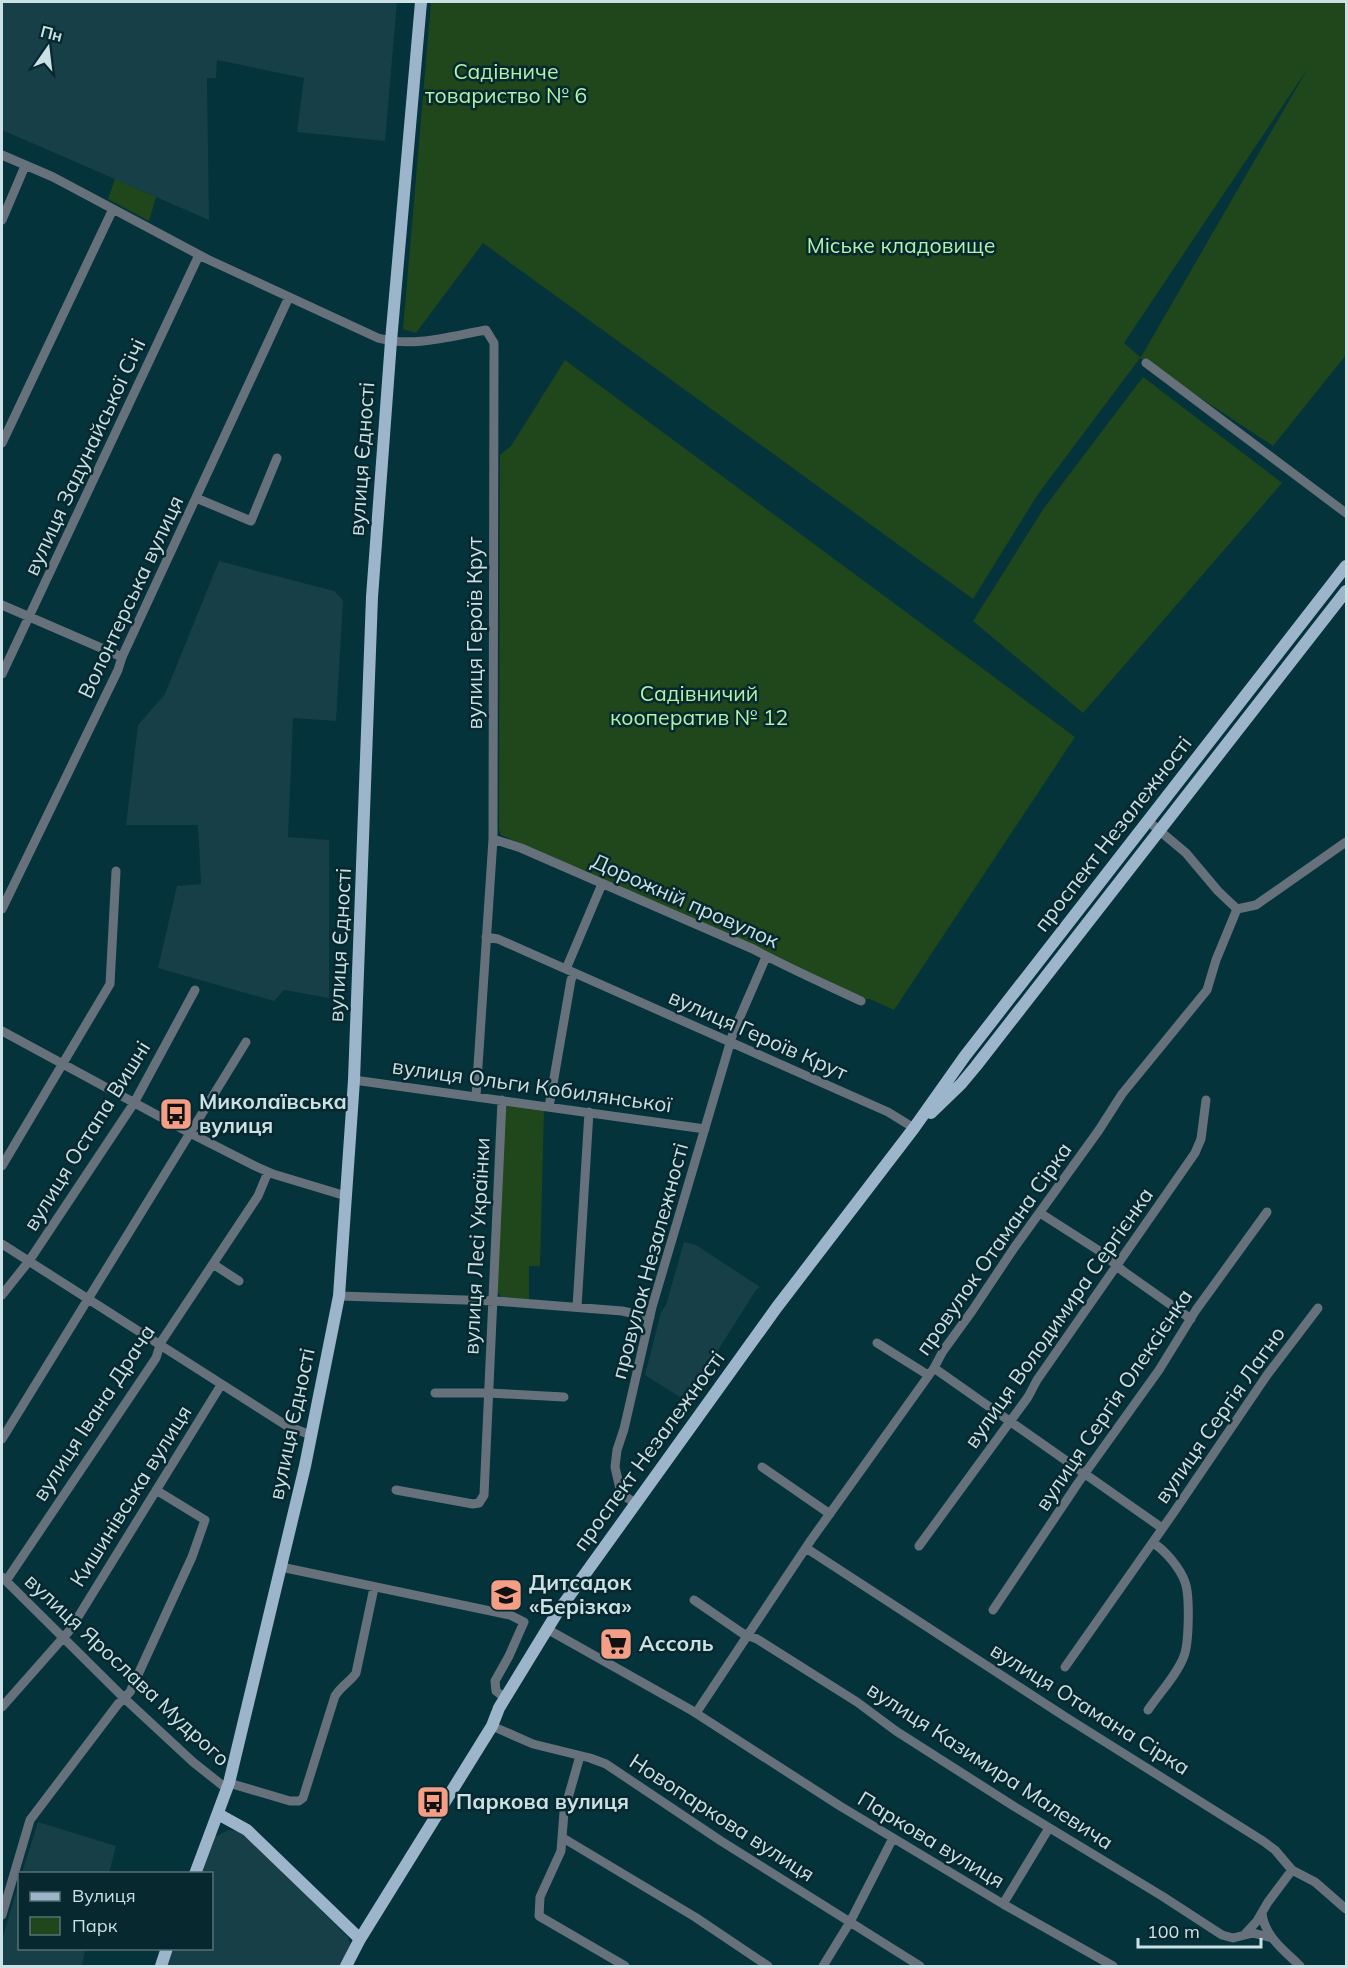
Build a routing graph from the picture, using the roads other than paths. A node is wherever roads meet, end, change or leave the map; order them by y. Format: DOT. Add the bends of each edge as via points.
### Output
graph roads {
  1 [pos="421,2"];
  2 [pos="2,154"];
  3 [pos="25,166"];
  4 [pos="113,209"];
  5 [pos="2,220"];
  6 [pos="199,255"];
  7 [pos="289,297"];
  8 [pos="391,341"];
  9 [pos="1146,363"];
  10 [pos="2,443"];
  11 [pos="277,459"];
  12 [pos="196,498"];
  13 [pos="1347,513"];
  14 [pos="1347,566"];
  15 [pos="1347,591"];
  16 [pos="2,605"];
  17 [pos="29,616"];
  18 [pos="122,657"];
  19 [pos="2,674"];
  20 [pos="1149,821"];
  21 [pos="1160,830"];
  22 [pos="493,839"];
  23 [pos="1347,842"];
  24 [pos="116,871"];
  25 [pos="603,884"];
  26 [pos="2,909"];
  27 [pos="1237,909"];
  28 [pos="486,937"];
  29 [pos="766,957"];
  30 [pos="570,971"];
  31 [pos="195,990"];
  32 [pos="861,1000"];
  33 [pos="2,1031"];
  34 [pos="246,1042"];
  35 [pos="730,1042"];
  36 [pos="961,1061"];
  37 [pos="61,1062"];
  38 [pos="973,1070"];
  39 [pos="354,1080"];
  40 [pos="476,1096"];
  41 [pos="502,1100"];
  42 [pos="1206,1100"];
  43 [pos="134,1103"];
  44 [pos="549,1107"];
  45 [pos="589,1112"];
  46 [pos="914,1128"];
  47 [pos="705,1129"];
  48 [pos="190,1133"];
  49 [pos="2,1147"];
  50 [pos="11,1152"];
  51 [pos="2,1166"];
  52 [pos="268,1172"];
  53 [pos="346,1196"];
  54 [pos="1267,1212"];
  55 [pos="1040,1213"];
  56 [pos="2,1244"];
  57 [pos="29,1261"];
  58 [pos="213,1264"];
  59 [pos="1117,1266"];
  60 [pos="239,1281"];
  61 [pos="2,1295"];
  62 [pos="339,1296"];
  63 [pos="88,1299"];
  64 [pos="492,1301"];
  65 [pos="577,1307"];
  66 [pos="1318,1308"];
  67 [pos="650,1317"];
  68 [pos="1191,1319"];
  69 [pos="877,1343"];
  70 [pos="160,1346"];
  71 [pos="931,1372"];
  72 [pos="221,1385"];
  73 [pos="489,1393"];
  74 [pos="435,1394"];
  75 [pos="564,1397"];
  76 [pos="1009,1421"];
  77 [pos="311,1435"];
  78 [pos="2,1439"];
  79 [pos="762,1467"];
  80 [pos="1084,1475"];
  81 [pos="156,1490"];
  82 [pos="396,1490"];
  83 [pos="635,1503"];
  84 [pos="830,1514"];
  85 [pos="1161,1528"];
  86 [pos="1153,1543"];
  87 [pos="920,1546"];
  88 [pos="806,1548"];
  89 [pos="281,1567"];
  90 [pos="4,1579"];
  91 [pos="374,1588"];
  92 [pos="694,1600"];
  93 [pos="993,1610"];
  94 [pos="547,1629"];
  95 [pos="748,1635"];
  96 [pos="62,1637"];
  97 [pos="1065,1667"];
  98 [pos="124,1698"];
  99 [pos="505,1698"];
  100 [pos="2,1704"];
  101 [pos="1148,1710"];
  102 [pos="696,1713"];
  103 [pos="492,1726"];
  104 [pos="580,1756"];
  105 [pos="228,1786"];
  106 [pos="218,1814"];
  107 [pos="1049,1828"];
  108 [pos="563,1838"];
  109 [pos="893,1838"];
  110 [pos="1292,1869"];
  111 [pos="196,1872"];
  112 [pos="1003,1904"];
  113 [pos="1347,1909"];
  114 [pos="1262,1913"];
  115 [pos="2,1915"];
  116 [pos="850,1922"];
  117 [pos="1245,1934"];
  118 [pos="1272,1938"];
  119 [pos="360,1939"];
  120 [pos="166,1950"];
  121 [pos="160,1966"];
  122 [pos="346,1966"];
  123 [pos="625,1966"];
  124 [pos="768,1966"];
  125 [pos="823,1966"];
  126 [pos="920,1966"];
  127 [pos="1113,1966"];
  128 [pos="1300,1966"];
  1 -- 8 [label="main road, вулиця Єдності"];
  2 -- 3 [label="street"];
  3 -- 4 [label="street"];
  3 -- 5 [label="street"];
  4 -- 6 [label="street"];
  4 -- 10 [label="street"];
  6 -- 7 [label="street"];
  6 -- 17 [label="street, вулиця Задунайської Січі"];
  7 -- 8 [label="street"];
  7 -- 12 [label="street, Волонтерська вулиця"];
  8 -- 22 [label="street, вулиця Героїв Крут" via="486,330 494,343"];
  8 -- 39 [label="main road, вулиця Єдності" via="372,597"];
  9 -- 13 [label="street"];
  11 -- 12 [label="street" via="251,521"];
  12 -- 18 [label="street, Волонтерська вулиця"];
  14 -- 20 [label="main road, проспект Незалежності"];
  15 -- 21 [label="main road, проспект Незалежності"];
  16 -- 17 [label="street"];
  17 -- 18 [label="street"];
  17 -- 19 [label="street, вулиця Задунайської Січі"];
  18 -- 26 [label="street, Волонтерська вулиця"];
  20 -- 21 [label="street"];
  20 -- 36 [label="main road, проспект Незалежності"];
  21 -- 27 [label="street"];
  21 -- 38 [label="main road, проспект Незалежності"];
  22 -- 25 [label="street, Дорожній провулок"];
  22 -- 28 [label="street, вулиця Героїв Крут"];
  23 -- 27 [label="street" via="1256,905"];
  24 -- 37 [label="street" via="110,984"];
  25 -- 29 [label="street, Дорожній провулок"];
  25 -- 30 [label="street"];
  27 -- 55 [label="street, провулок Отамана Сірка" via="1207,990 1122,1094"];
  28 -- 30 [label="street, вулиця Героїв Крут"];
  28 -- 40 [label="street, вулиця Героїв Крут"];
  29 -- 32 [label="street, Дорожній провулок"];
  29 -- 35 [label="street, провулок Незалежності"];
  30 -- 35 [label="street, вулиця Героїв Крут"];
  30 -- 44 [label="street"];
  31 -- 43 [label="street, вулиця Остапа Вишні"];
  33 -- 37 [label="street"];
  34 -- 48 [label="street"];
  35 -- 46 [label="street, вулиця Героїв Крут" via="888,1112"];
  35 -- 47 [label="street, провулок Незалежності"];
  36 -- 38 [label="main road"];
  36 -- 46 [label="main road, проспект Незалежності"];
  37 -- 43 [label="street"];
  37 -- 50 [label="street"];
  38 -- 46 [label="main road, проспект Незалежності"];
  39 -- 40 [label="street, вулиця Ольги Кобилянської"];
  39 -- 53 [label="main road, вулиця Єдності"];
  40 -- 41 [label="street, вулиця Ольги Кобилянської"];
  41 -- 44 [label="street, вулиця Ольги Кобилянської"];
  41 -- 64 [label="street, вулиця Лесі Українки"];
  42 -- 59 [label="street, вулиця Володимира Сергієнка" via="1199,1146"];
  43 -- 48 [label="street"];
  43 -- 57 [label="street, вулиця Остапа Вишні"];
  44 -- 45 [label="street, вулиця Ольги Кобилянської"];
  45 -- 47 [label="street, вулиця Ольги Кобилянської"];
  45 -- 65 [label="street"];
  46 -- 83 [label="main road, проспект Незалежності" via="777,1307"];
  47 -- 67 [label="street, провулок Незалежності"];
  48 -- 52 [label="street"];
  48 -- 63 [label="street"];
  49 -- 50 [label="street"];
  50 -- 51 [label="street"];
  52 -- 53 [label="street"];
  52 -- 58 [label="street, вулиця Івана Драча" via="258,1196"];
  53 -- 62 [label="main road, вулиця Єдності"];
  54 -- 68 [label="street, вулиця Сергія Олексієнка"];
  55 -- 59 [label="street" via="1089,1243"];
  55 -- 71 [label="street, провулок Отамана Сірка"];
  56 -- 57 [label="street"];
  57 -- 61 [label="street, вулиця Остапа Вишні"];
  57 -- 63 [label="street"];
  58 -- 60 [label="street"];
  58 -- 70 [label="street, вулиця Івана Драча"];
  59 -- 68 [label="street"];
  59 -- 76 [label="street, вулиця Володимира Сергієнка"];
  62 -- 64 [label="street"];
  62 -- 77 [label="main road, вулиця Єдності"];
  63 -- 70 [label="street"];
  63 -- 78 [label="street"];
  64 -- 65 [label="street"];
  64 -- 73 [label="street, вулиця Лесі Українки"];
  65 -- 67 [label="street"];
  66 -- 85 [label="street, вулиця Сергія Лагно"];
  67 -- 83 [label="street, провулок Незалежності" via="616,1458 620,1489"];
  68 -- 80 [label="street, вулиця Сергія Олексієнка"];
  69 -- 71 [label="street"];
  70 -- 72 [label="street"];
  70 -- 90 [label="street, вулиця Івана Драча" via="156,1358"];
  71 -- 76 [label="street"];
  71 -- 84 [label="street, провулок Отамана Сірка"];
  72 -- 77 [label="street" via="287,1426"];
  72 -- 81 [label="street, Кишинівська вулиця"];
  73 -- 74 [label="street"];
  73 -- 75 [label="street"];
  73 -- 82 [label="street, вулиця Лесі Українки" via="482,1500 472,1504"];
  76 -- 80 [label="street"];
  76 -- 87 [label="street, вулиця Володимира Сергієнка"];
  77 -- 89 [label="main road, вулиця Єдності"];
  79 -- 84 [label="street"];
  80 -- 85 [label="street"];
  80 -- 93 [label="street, вулиця Сергія Олексієнка"];
  81 -- 96 [label="street, Кишинівська вулиця"];
  81 -- 98 [label="street" via="205,1520 150,1652"];
  83 -- 94 [label="main road, проспект Незалежності"];
  84 -- 88 [label="street, провулок Отамана Сірка"];
  85 -- 86 [label="street, вулиця Сергія Лагно"];
  86 -- 97 [label="street, вулиця Сергія Лагно"];
  86 -- 101 [label="street" via="1184,1580 1188,1643 1181,1664"];
  88 -- 95 [label="street, провулок Отамана Сірка"];
  88 -- 110 [label="street, вулиця Отамана Сірка" via="1263,1840"];
  89 -- 91 [label="street"];
  89 -- 105 [label="main road, вулиця Єдності"];
  90 -- 96 [label="street, вулиця Ярослава Мудрого"];
  91 -- 99 [label="street" via="510,1615 524,1622 495,1681 496,1690"];
  91 -- 105 [label="street" via="356,1673 335,1696 303,1798 295,1802"];
  92 -- 95 [label="street, вулиця Казимира Малевича"];
  94 -- 99 [label="main road, проспект Незалежності"];
  94 -- 102 [label="street, Паркова вулиця"];
  95 -- 102 [label="street, провулок Отамана Сірка"];
  95 -- 107 [label="street, вулиця Казимира Малевича"];
  96 -- 98 [label="street, вулиця Ярослава Мудрого"];
  96 -- 100 [label="street, Кишинівська вулиця"];
  98 -- 105 [label="street, вулиця Ярослава Мудрого" via="193,1762"];
  98 -- 115 [label="street" via="30,1820"];
  99 -- 103 [label="main road, проспект Незалежності"];
  102 -- 109 [label="street, Паркова вулиця"];
  103 -- 104 [label="street, Новопаркова вулиця" via="533,1744"];
  103 -- 119 [label="main road, проспект Незалежності"];
  104 -- 108 [label="street" via="564,1812"];
  104 -- 116 [label="street, Новопаркова вулиця" via="606,1764"];
  105 -- 106 [label="main road, вулиця Єдності"];
  106 -- 111 [label="main road, вулиця Єдності"];
  106 -- 119 [label="main road" via="247,1830"];
  107 -- 112 [label="street"];
  107 -- 117 [label="street, вулиця Казимира Малевича" via="1222,1935 1233,1938"];
  108 -- 123 [label="street" via="540,1897 539,1916"];
  108 -- 124 [label="street"];
  109 -- 112 [label="street, Паркова вулиця"];
  109 -- 116 [label="street"];
  110 -- 113 [label="street, вулиця Отамана Сірка" via="1315,1882"];
  110 -- 114 [label="street"];
  112 -- 127 [label="street, Паркова вулиця"];
  114 -- 117 [label="street"];
  114 -- 118 [label="street"];
  116 -- 125 [label="street"];
  116 -- 126 [label="street, Новопаркова вулиця"];
  117 -- 118 [label="street, вулиця Казимира Малевича"];
  118 -- 128 [label="street"];
  119 -- 122 [label="main road, проспект Незалежності"];
  120 -- 121 [label="main road"];
}
